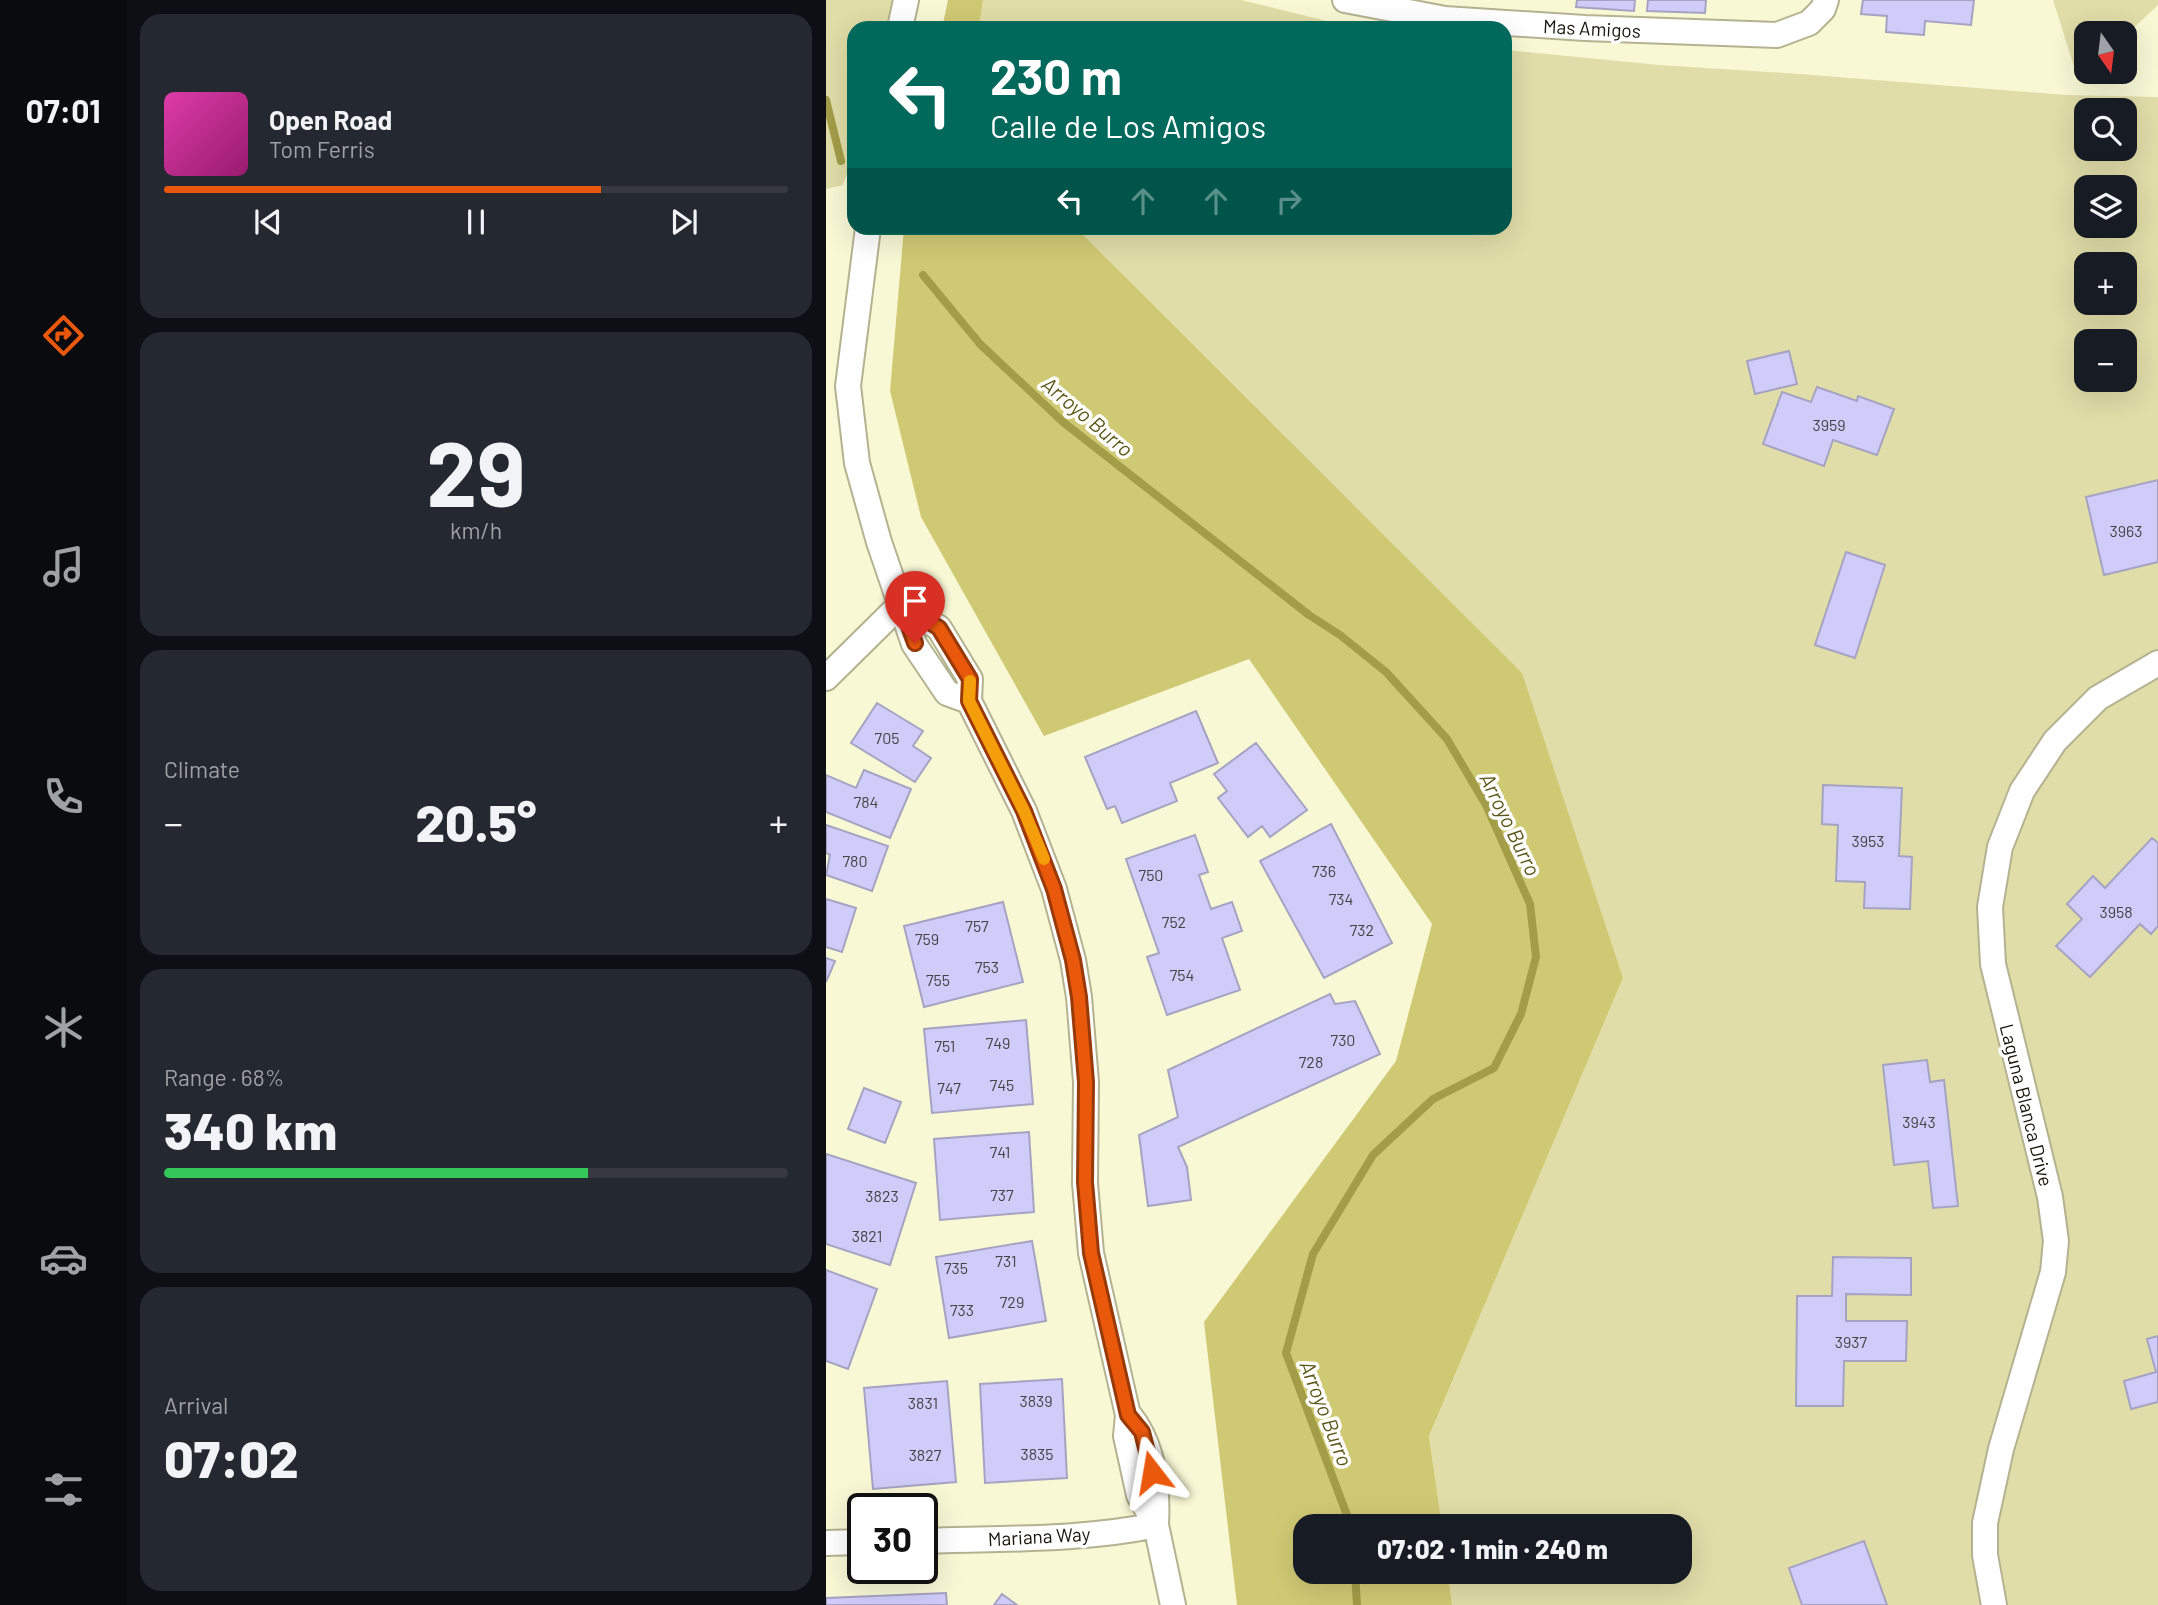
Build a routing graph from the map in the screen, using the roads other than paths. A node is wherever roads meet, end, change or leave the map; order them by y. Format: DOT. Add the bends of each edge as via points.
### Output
graph roads {
  1 [pos="906,0"];
  2 [pos="1345,0"];
  3 [pos="1826,0"];
  4 [pos="902,21"];
  5 [pos="1473,21"];
  6 [pos="1512,24"];
  7 [pos="867,235"];
  8 [pos="837,386"];
  9 [pos="901,604"];
  10 [pos="2158,663"];
  11 [pos="826,678"];
  12 [pos="1156,1524"];
  13 [pos="938,1540"];
  14 [pos="847,1542"];
  15 [pos="826,1543"];
  16 [pos="1173,1605"];
  17 [pos="1994,1605"];
  1 -- 4 [label="street"];
  2 -- 5 [label="street, Mas Amigos"];
  3 -- 6 [label="street, Mas Amigos" via="1809,23 1777,35"];
  7 -- 8 [label="street"];
  8 -- 9 [label="street" via="879,542"];
  9 -- 11 [label="street"];
  9 -- 12 [label="street" via="939,628 970,679 969,701 1043,855 1073,960 1086,1082 1085,1182 1091,1253 1128,1415 1142,1432 1157,1492"];
  10 -- 17 [label="street, Laguna Blanca Drive" via="2098,698 2055,741 2022,791 2000,847 1990,907 1993,964 2050,1197 2056,1241 2053,1272 2001,1448 1985,1523"];
  12 -- 13 [label="street, Mariana Way" via="1127,1531"];
  12 -- 16 [label="street"];
  14 -- 15 [label="street"];
}
